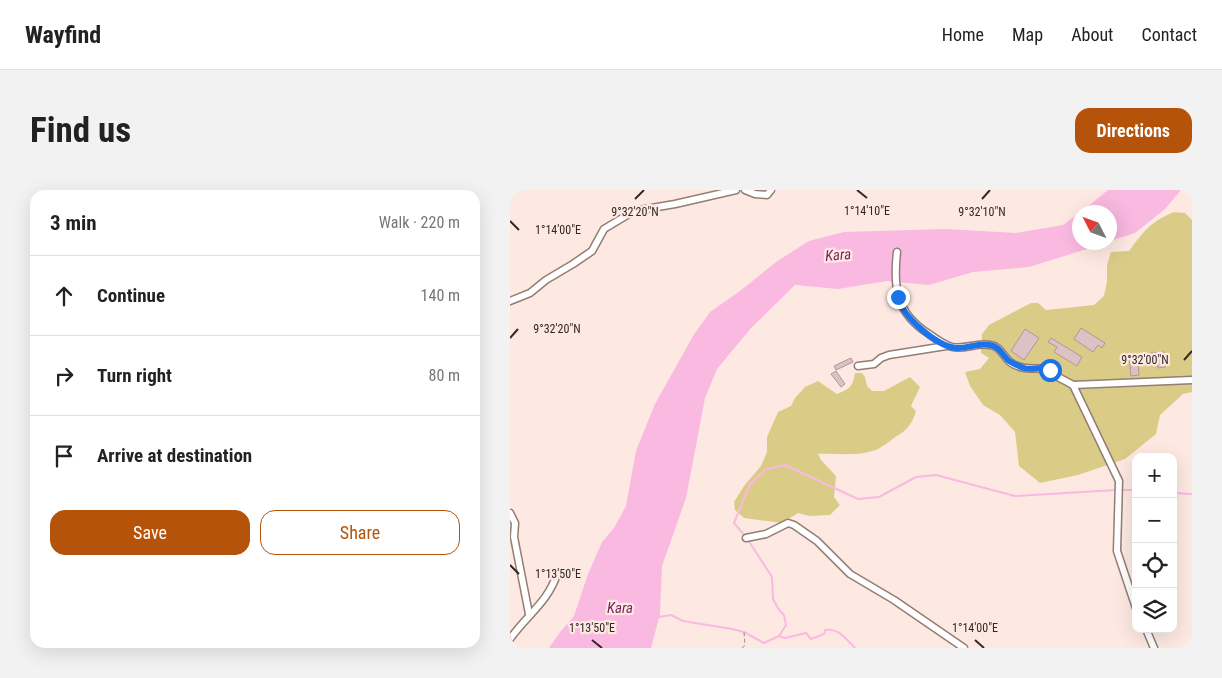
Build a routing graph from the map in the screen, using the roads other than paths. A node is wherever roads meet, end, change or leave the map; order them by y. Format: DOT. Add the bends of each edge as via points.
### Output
graph roads {
  1 [pos="736,190"];
  2 [pos="745,190"];
  3 [pos="771,190"];
  4 [pos="897,252"];
  5 [pos="510,301"];
  6 [pos="946,346"];
  7 [pos="858,366"];
  8 [pos="1192,380"];
  9 [pos="1073,385"];
  10 [pos="510,513"];
  11 [pos="746,538"];
  12 [pos="558,574"];
  13 [pos="1132,596"];
  14 [pos="529,614"];
  15 [pos="1148,633"];
  16 [pos="510,639"];
  17 [pos="964,648"];
  18 [pos="1154,648"];
  1 -- 5 [label="street" via="634,211 604,229 592,251 530,293"];
  2 -- 3 [label="street" via="754,194 766,194"];
  4 -- 6 [label="street" via="895,279 903,311 922,330"];
  6 -- 7 [label="street" via="889,355 874,364"];
  6 -- 9 [label="street" via="991,345 1015,364 1026,369 1046,368"];
  8 -- 9 [label="street"];
  9 -- 13 [label="street" via="1119,481 1117,551"];
  10 -- 14 [label="street" via="515,523 514,537"];
  11 -- 17 [label="street" via="766,534 788,523 794,525 823,546 850,574"];
  12 -- 14 [label="street" via="540,605"];
  14 -- 16 [label="street"];
  15 -- 18 [label="street"];
}
